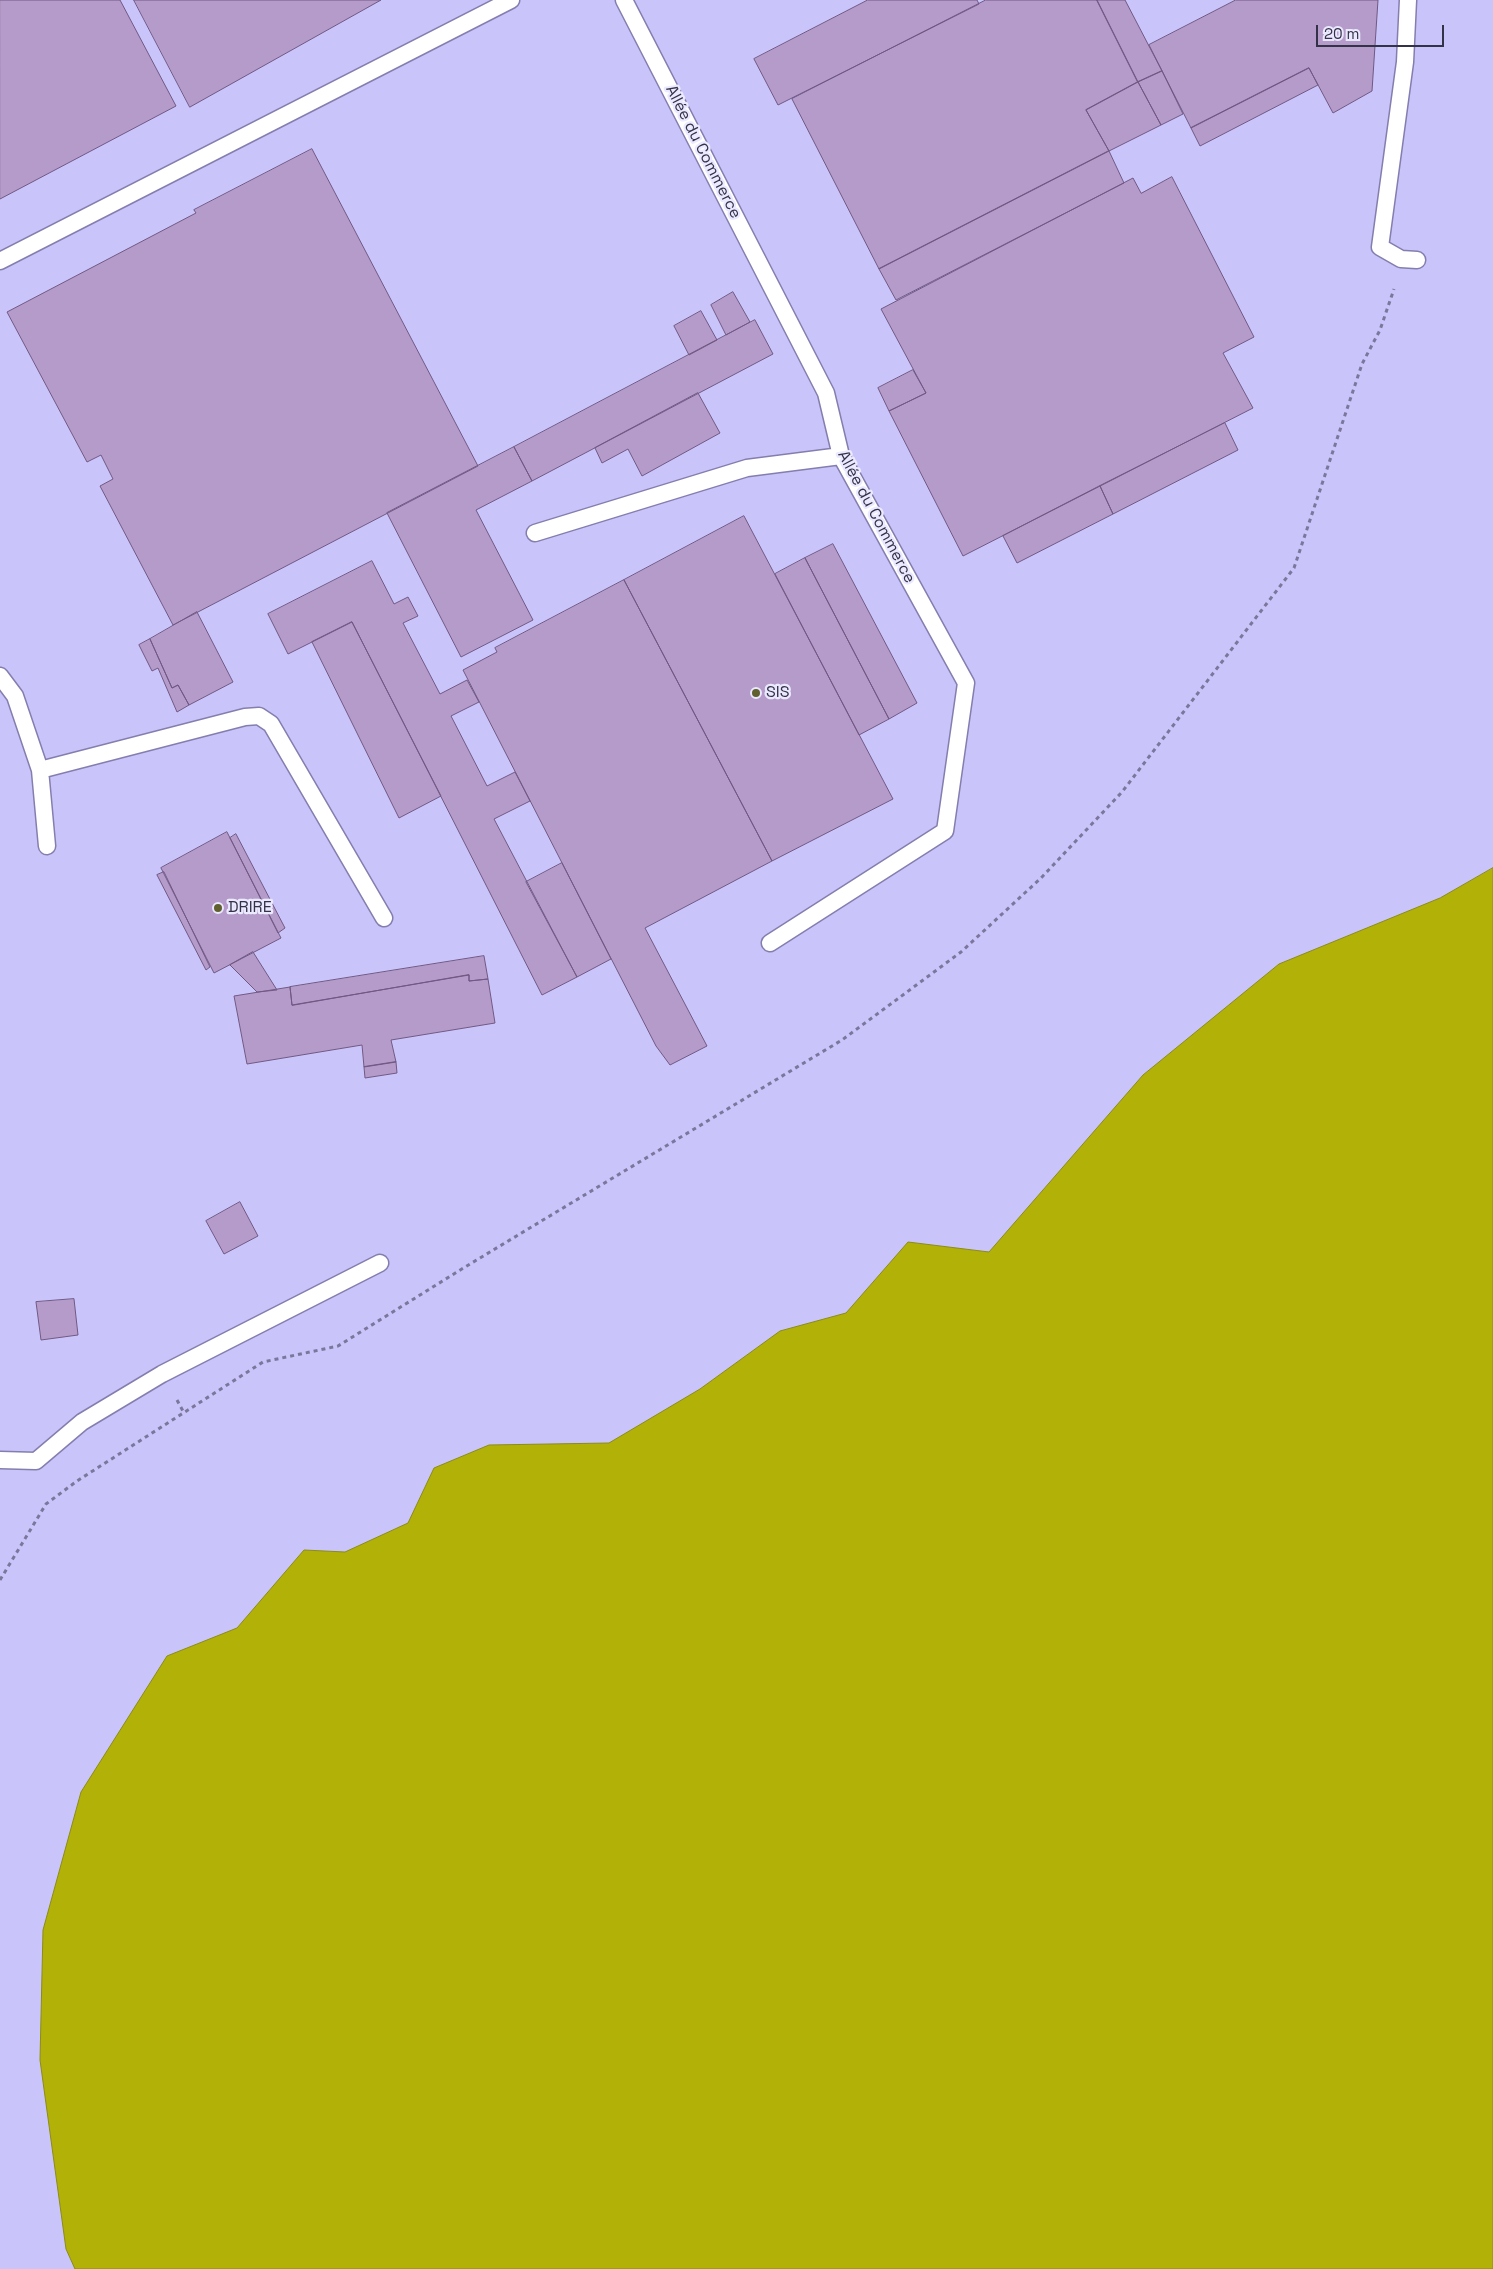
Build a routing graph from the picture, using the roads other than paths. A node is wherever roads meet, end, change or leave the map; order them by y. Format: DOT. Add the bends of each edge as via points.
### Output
graph roads {
  1 [pos="511,0"];
  2 [pos="624,0"];
  3 [pos="1408,0"];
  4 [pos="1409,259"];
  5 [pos="0,261"];
  6 [pos="841,456"];
  7 [pos="535,533"];
  8 [pos="0,676"];
  9 [pos="40,770"];
  10 [pos="47,846"];
  11 [pos="384,918"];
  12 [pos="770,943"];
  13 [pos="380,1263"];
  14 [pos="0,1460"];
  1 -- 5 [label="lane"];
  2 -- 6 [label="lane, Allée du Commerce" via="826,392"];
  3 -- 4 [label="lane" via="1405,62 1380,247"];
  6 -- 7 [label="lane" via="747,468"];
  6 -- 12 [label="lane, Allée du Commerce" via="966,683 945,831"];
  8 -- 9 [label="lane" via="15,696"];
  9 -- 10 [label="lane"];
  9 -- 11 [label="lane" via="244,717 259,716 271,724"];
  13 -- 14 [label="lane" via="162,1374 82,1422 36,1461"];
}
